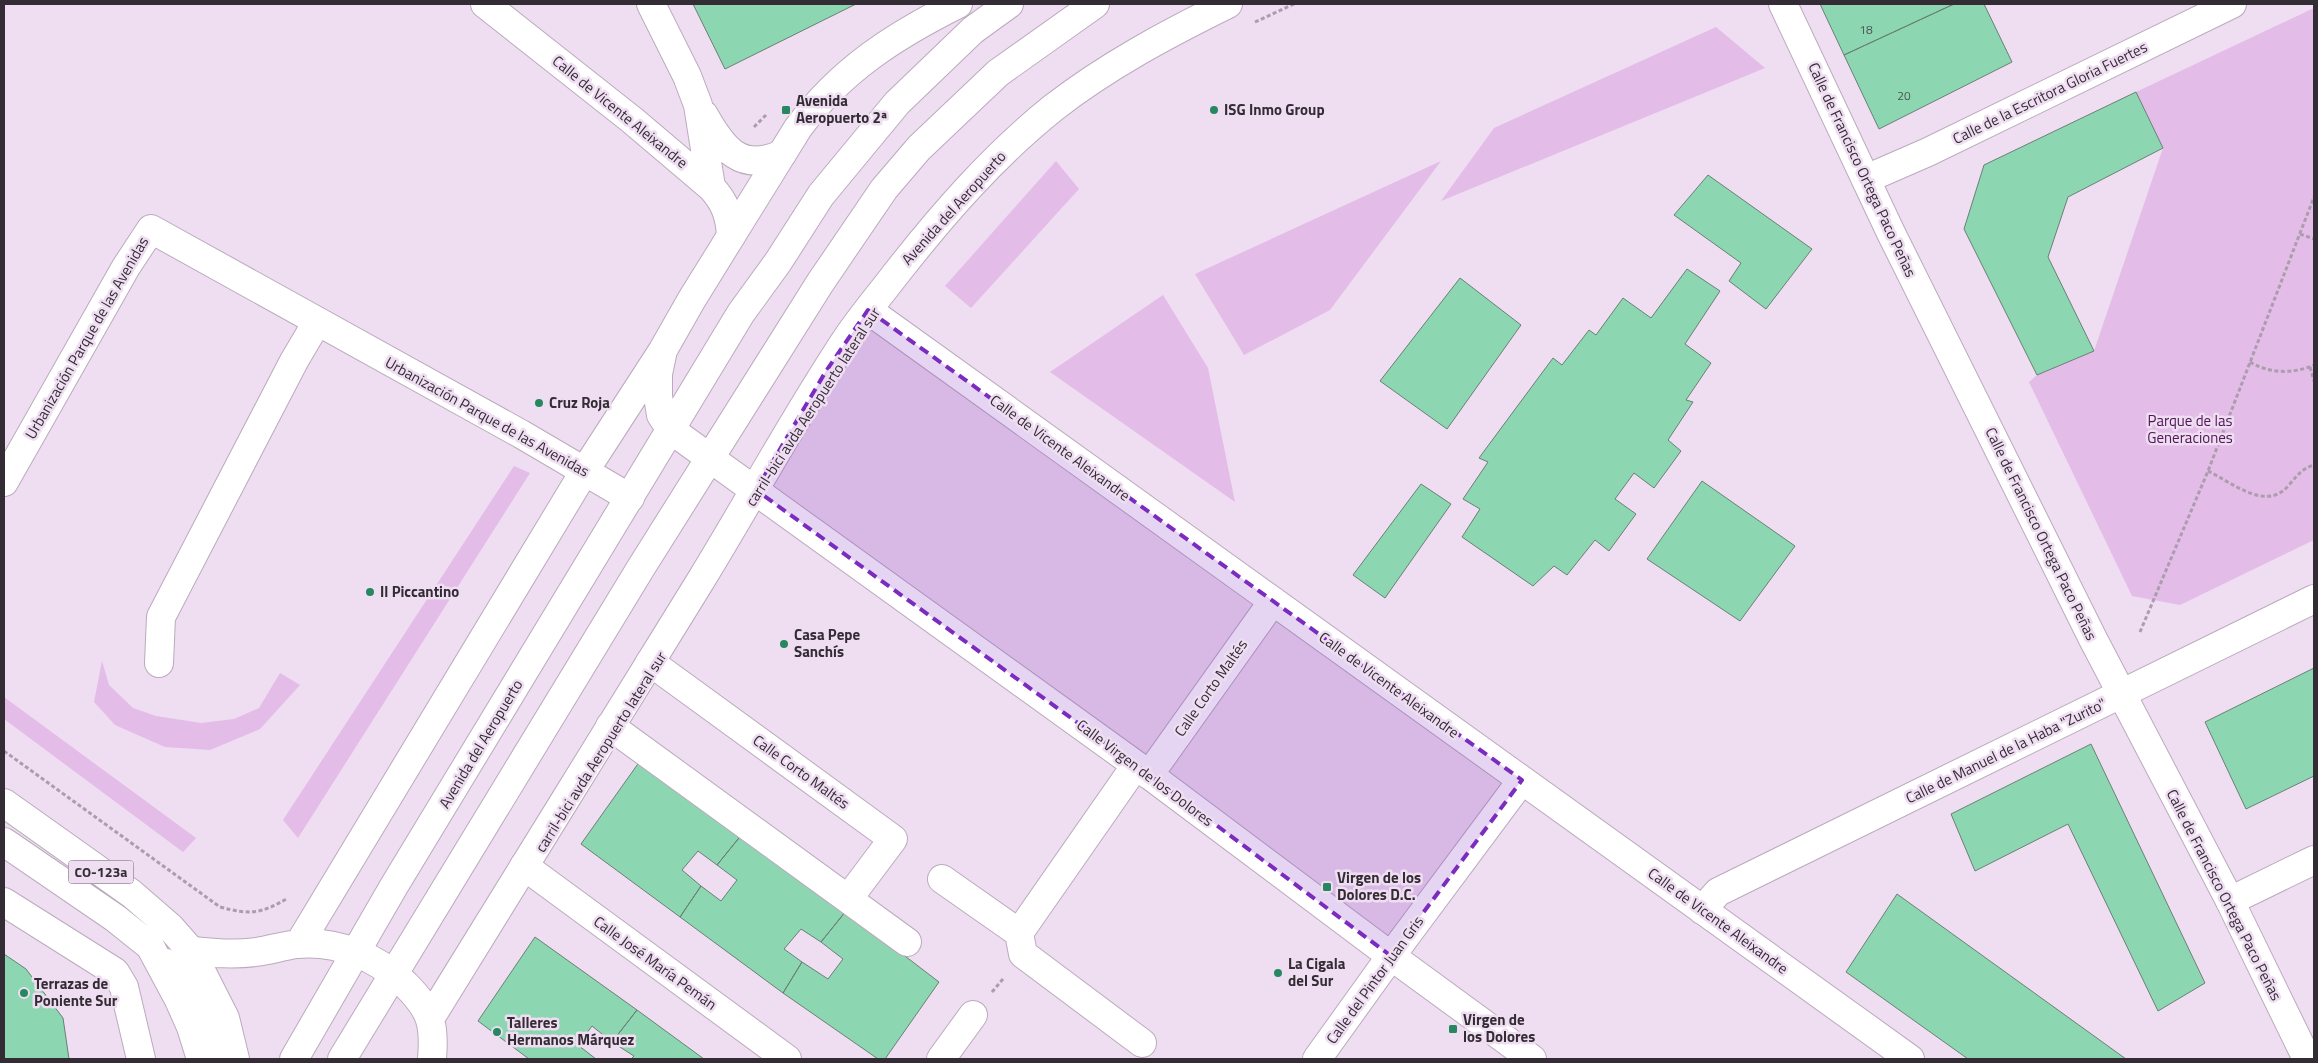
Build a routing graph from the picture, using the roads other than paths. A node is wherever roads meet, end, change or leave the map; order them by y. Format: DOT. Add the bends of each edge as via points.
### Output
graph roads {
  1 [pos="485,4"];
  2 [pos="651,4"];
  3 [pos="958,4"];
  4 [pos="1009,4"];
  5 [pos="1095,4"];
  6 [pos="1228,4"];
  7 [pos="1783,4"];
  8 [pos="2232,4"];
  9 [pos="698,105"];
  10 [pos="782,154"];
  11 [pos="1866,179"];
  12 [pos="711,187"];
  13 [pos="731,236"];
  14 [pos="868,310"];
  15 [pos="317,322"];
  16 [pos="663,350"];
  17 [pos="671,430"];
  18 [pos="710,458"];
  19 [pos="584,472"];
  20 [pos="4,482"];
  21 [pos="756,490"];
  22 [pos="630,498"];
  23 [pos="2314,599"];
  24 [pos="1273,601"];
  25 [pos="650,662"];
  26 [pos="159,663"];
  27 [pos="2122,694"];
  28 [pos="610,726"];
  29 [pos="1143,770"];
  30 [pos="1522,780"];
  31 [pos="4,802"];
  32 [pos="4,842"];
  33 [pos="2314,860"];
  34 [pos="524,866"];
  35 [pos="942,879"];
  36 [pos="848,899"];
  37 [pos="4,902"];
  38 [pos="2230,902"];
  39 [pos="1702,910"];
  40 [pos="907,942"];
  41 [pos="299,944"];
  42 [pos="1021,944"];
  43 [pos="150,946"];
  44 [pos="191,950"];
  45 [pos="356,950"];
  46 [pos="1390,956"];
  47 [pos="394,974"];
  48 [pos="973,1015"];
  49 [pos="431,1016"];
  50 [pos="1142,1043"];
  51 [pos="141,1059"];
  52 [pos="201,1059"];
  53 [pos="216,1059"];
  54 [pos="236,1059"];
  55 [pos="294,1059"];
  56 [pos="342,1059"];
  57 [pos="432,1059"];
  58 [pos="787,1059"];
  59 [pos="941,1059"];
  60 [pos="1317,1059"];
  61 [pos="1532,1059"];
  62 [pos="1910,1059"];
  63 [pos="2307,1059"];
  1 -- 12 [label="street, Calle de Vicente Aleixandre"];
  2 -- 9 [label="street" via="688,76"];
  3 -- 10 [label="street" via="917,24 853,69 814,107"];
  4 -- 17 [label="street, Avenida del Aeropuerto" via="973,30 933,66 854,152 741,314"];
  5 -- 18 [label="street" via="998,73 919,148 884,189 820,282"];
  6 -- 14 [label="street, Avenida del Aeropuerto" via="1114,65 1046,114 958,198"];
  7 -- 11 [label="street, Calle de Francisco Ortega Paco Peñas"];
  8 -- 11 [label="street, Calle de la Escritora Gloria Fuertes"];
  9 -- 10 [label="street" via="715,134 736,156 761,160"];
  9 -- 12 [label="street"];
  10 -- 13 [label="street"];
  11 -- 27 [label="street, Calle de Francisco Ortega Paco Peñas"];
  12 -- 13 [label="street, Calle de Vicente Aleixandre" via="729,215"];
  13 -- 16 [label="street"];
  14 -- 21 [label="street, Avenida del Aeropuerto" via="826,371"];
  14 -- 24 [label="street, Calle de Vicente Aleixandre"];
  15 -- 19 [label="street, Urbanización Parque de las Avenidas"];
  15 -- 20 [label="street, Urbanización Parque de las Avenidas" via="152,229 126,267"];
  15 -- 26 [label="street" via="161,616"];
  16 -- 17 [label="street" via="658,396 661,415"];
  16 -- 19 [label="street"];
  17 -- 18 [label="street"];
  17 -- 22 [label="street, Avenida del Aeropuerto"];
  18 -- 21 [label="street"];
  18 -- 47 [label="street"];
  19 -- 22 [label="street, Urbanización Parque de las Avenidas"];
  19 -- 41 [label="street"];
  21 -- 25 [label="street, Avenida del Aeropuerto"];
  21 -- 29 [label="street, Calle Virgen de los Dolores"];
  22 -- 45 [label="street, Avenida del Aeropuerto"];
  23 -- 27 [label="street, Calle de Manuel de la Haba \"Zurito\""];
  24 -- 29 [label="street, Calle Corto Maltés"];
  24 -- 30 [label="street, Calle de Vicente Aleixandre"];
  25 -- 28 [label="street, Avenida del Aeropuerto"];
  25 -- 36 [label="street, Calle Corto Maltés" via="892,839"];
  27 -- 38 [label="street, Calle de Francisco Ortega Paco Peñas"];
  27 -- 39 [label="street, Calle de Manuel de la Haba \"Zurito\"" via="1718,892"];
  28 -- 34 [label="street, Avenida del Aeropuerto"];
  28 -- 36 [label="street"];
  29 -- 42 [label="street, Calle Corto Maltés"];
  29 -- 46 [label="street, Calle Virgen de los Dolores"];
  30 -- 39 [label="street, Calle de Vicente Aleixandre"];
  30 -- 46 [label="street, Calle del Pintor Juan Gris"];
  31 -- 44 [label="street, CO-123a" via="132,894"];
  32 -- 43 [label="street, CO-123a"];
  33 -- 38 [label="street"];
  34 -- 49 [label="street, Avenida del Aeropuerto"];
  34 -- 58 [label="street, Calle José María Pemán"];
  35 -- 42 [label="street"];
  36 -- 40 [label="street"];
  37 -- 51 [label="street" via="115,972 124,987"];
  38 -- 63 [label="street, Calle de Francisco Ortega Paco Peñas"];
  39 -- 62 [label="street, Calle de Vicente Aleixandre"];
  41 -- 44 [label="street" via="255,952 219,954"];
  41 -- 45 [label="street"];
  42 -- 50 [label="street"];
  43 -- 52 [label="street" via="179,1000"];
  43 -- 53 [label="street" via="179,976 198,1003"];
  44 -- 54 [label="street" via="225,1018"];
  45 -- 47 [label="street"];
  45 -- 55 [label="street, Avenida del Aeropuerto"];
  46 -- 60 [label="street, Calle del Pintor Juan Gris"];
  46 -- 61 [label="street, Calle Virgen de los Dolores"];
  47 -- 49 [label="street" via="418,997"];
  47 -- 56 [label="street"];
  48 -- 59 [label="street"];
  49 -- 57 [label="street"];
}
